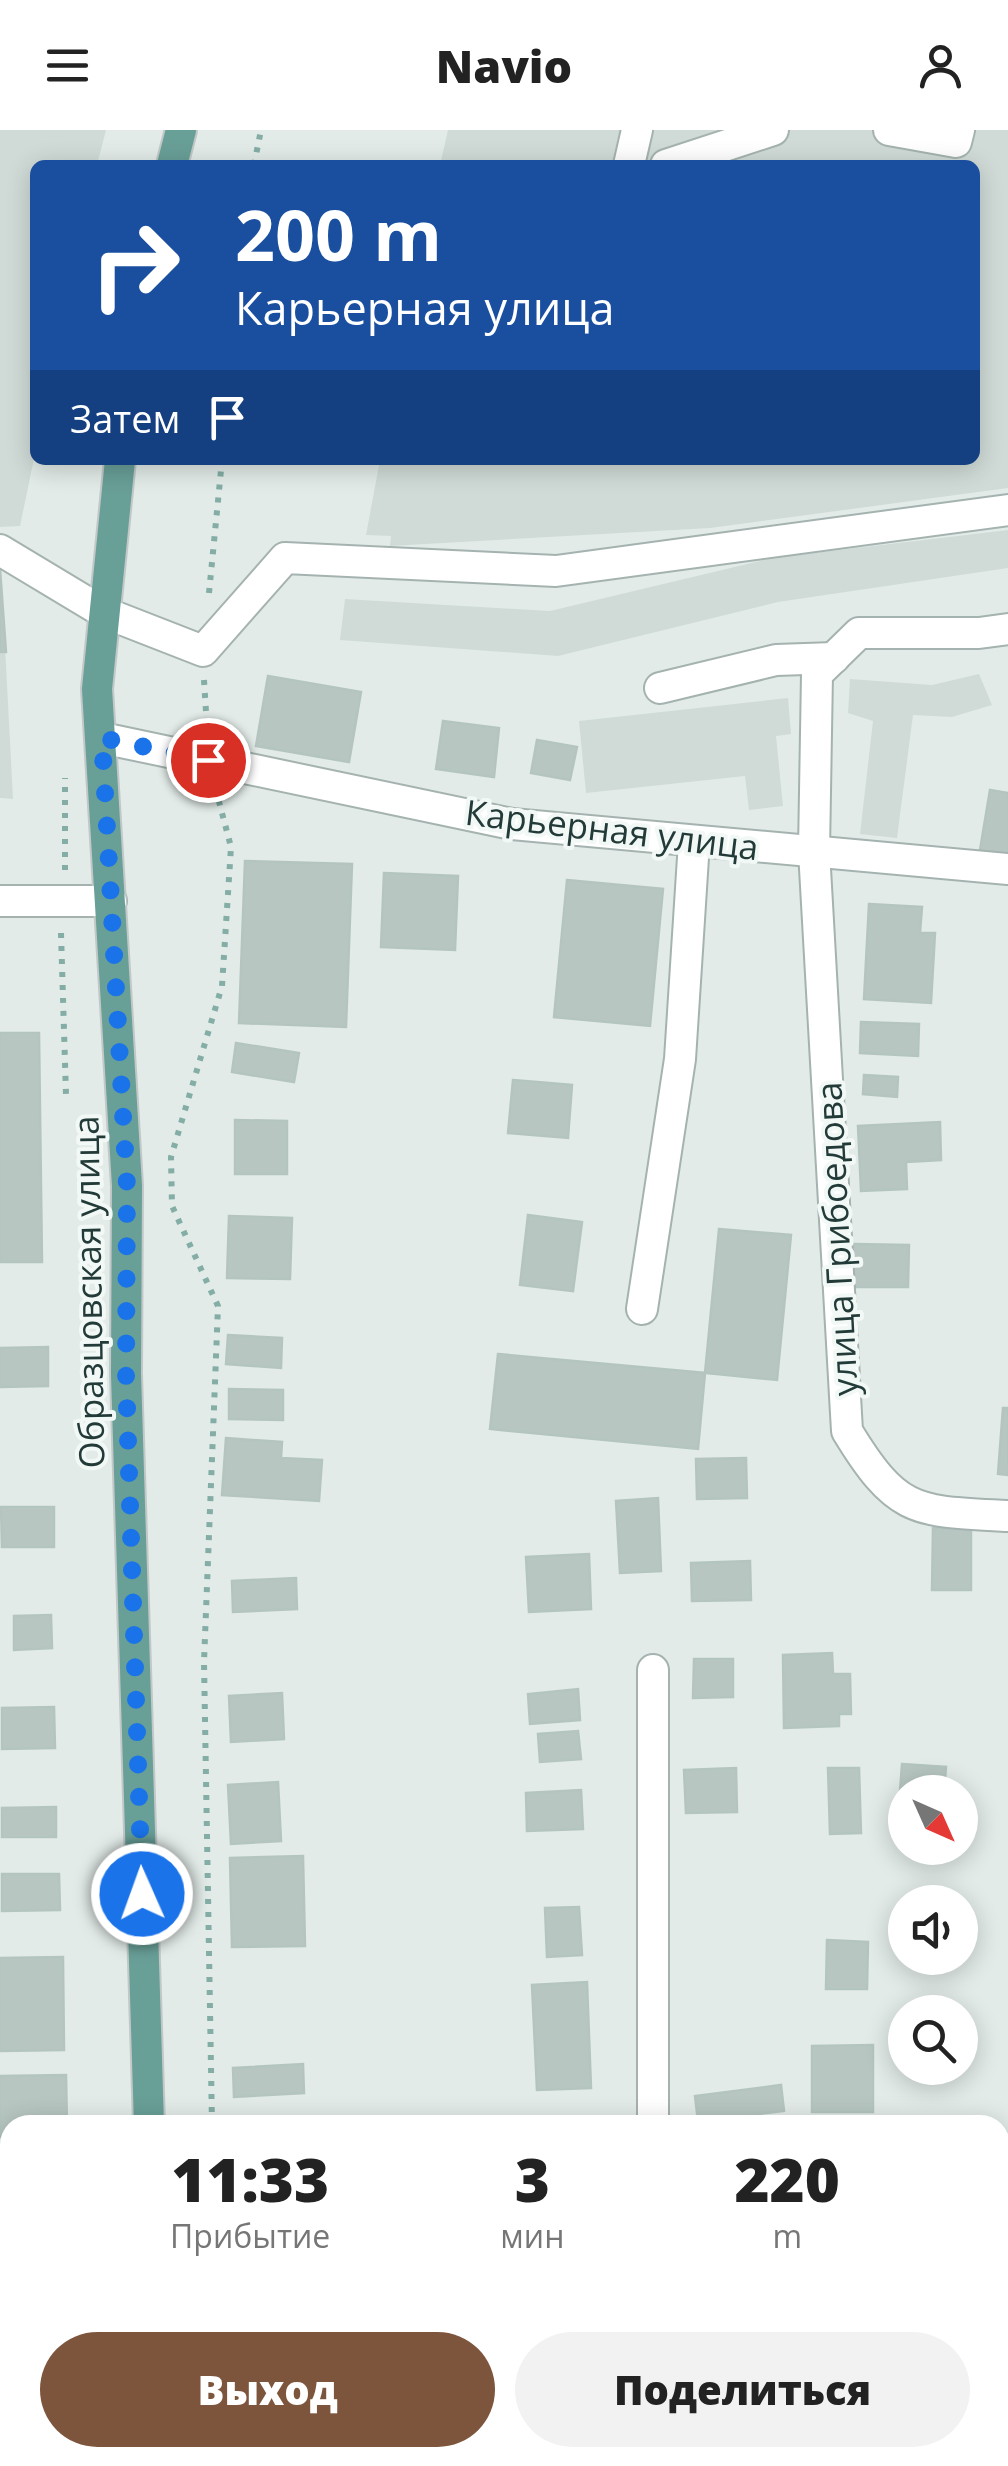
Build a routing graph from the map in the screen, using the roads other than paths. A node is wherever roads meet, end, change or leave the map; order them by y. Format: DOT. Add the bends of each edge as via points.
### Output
graph roads {
  1 [pos="182,130"];
  2 [pos="637,130"];
  3 [pos="773,130"];
  4 [pos="889,130"];
  5 [pos="959,130"];
  6 [pos="173,160"];
  7 [pos="629,160"];
  8 [pos="681,160"];
  9 [pos="119,465"];
  10 [pos="1008,510"];
  11 [pos="0,550"];
  12 [pos="103,612"];
  13 [pos="1008,629"];
  14 [pos="834,658"];
  15 [pos="660,688"];
  16 [pos="102,738"];
  17 [pos="694,842"];
  18 [pos="814,851"];
  19 [pos="1008,869"];
  20 [pos="0,901"];
  21 [pos="111,901"];
  22 [pos="642,1309"];
  23 [pos="1008,1516"];
  24 [pos="654,1670"];
  25 [pos="149,2115"];
  26 [pos="653,2115"];
  1 -- 6 [label="main road"];
  2 -- 7 [label="street"];
  3 -- 8 [label="street"];
  4 -- 5 [label="street" via="956,142"];
  9 -- 12 [label="main road, Образцовская улица"];
  10 -- 12 [label="street" via="556,571 286,558 203,651"];
  11 -- 12 [label="street"];
  12 -- 16 [label="main road, Образцовская улица" via="97,689"];
  13 -- 14 [label="street" via="859,633"];
  14 -- 15 [label="street" via="776,660"];
  14 -- 18 [label="street, улица Грибоедова" via="817,674"];
  16 -- 17 [label="street, Карьерная улица" via="512,824"];
  16 -- 21 [label="main road, Образцовская улица"];
  17 -- 18 [label="street, Карьерная улица"];
  17 -- 22 [label="street" via="680,1059"];
  18 -- 19 [label="street, Карьерная улица"];
  18 -- 23 [label="street, улица Грибоедова" via="847,1431 871,1472 910,1504 931,1512"];
  20 -- 21 [label="street"];
  21 -- 25 [label="main road, Образцовская улица" via="127,1186 126,1374"];
  24 -- 26 [label="street"];
}
